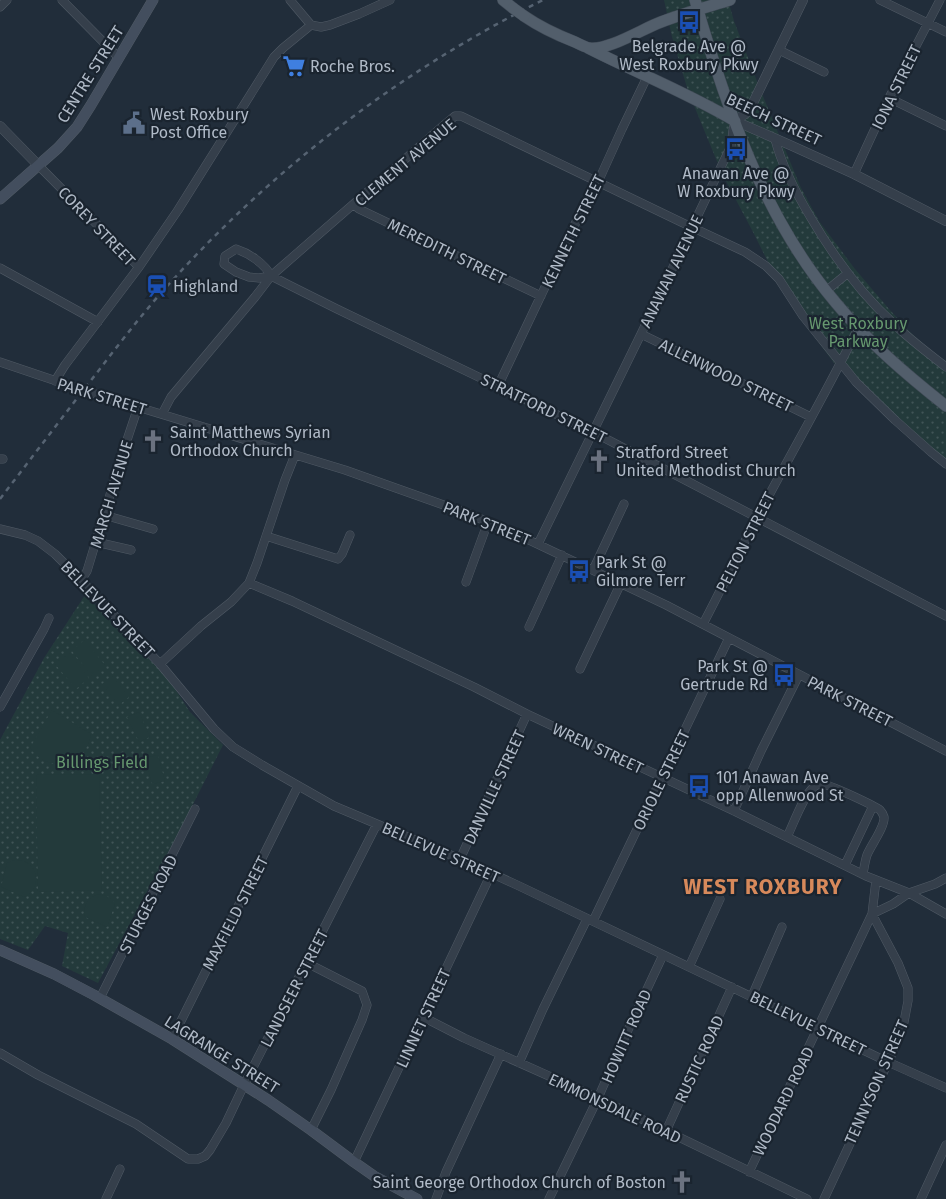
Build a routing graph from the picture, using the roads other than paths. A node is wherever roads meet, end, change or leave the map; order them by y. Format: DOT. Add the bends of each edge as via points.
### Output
graph roads {
  1 [pos="7,0"];
  2 [pos="62,0"];
  3 [pos="153,0"];
  4 [pos="290,0"];
  5 [pos="390,0"];
  6 [pos="503,0"];
  7 [pos="730,0"];
  8 [pos="803,0"];
  9 [pos="880,0"];
  10 [pos="940,0"];
  11 [pos="697,5"];
  12 [pos="0,7"];
  13 [pos="928,22"];
  14 [pos="311,25"];
  15 [pos="946,32"];
  16 [pos="588,48"];
  17 [pos="778,50"];
  18 [pos="119,58"];
  19 [pos="824,72"];
  20 [pos="647,77"];
  21 [pos="889,98"];
  22 [pos="734,121"];
  23 [pos="0,126"];
  24 [pos="946,126"];
  25 [pos="775,139"];
  26 [pos="38,165"];
  27 [pos="854,174"];
  28 [pos="598,182"];
  29 [pos="0,198"];
  30 [pos="354,205"];
  31 [pos="946,221"];
  32 [pos="692,228"];
  33 [pos="139,267"];
  34 [pos="0,268"];
  35 [pos="848,273"];
  36 [pos="271,276"];
  37 [pos="826,291"];
  38 [pos="541,296"];
  39 [pos="98,322"];
  40 [pos="858,328"];
  41 [pos="641,334"];
  42 [pos="0,362"];
  43 [pos="840,364"];
  44 [pos="946,367"];
  45 [pos="55,381"];
  46 [pos="498,386"];
  47 [pos="946,406"];
  48 [pos="138,407"];
  49 [pos="162,414"];
  50 [pos="811,417"];
  51 [pos="593,432"];
  52 [pos="295,455"];
  53 [pos="946,464"];
  54 [pos="624,504"];
  55 [pos="104,515"];
  56 [pos="757,517"];
  57 [pos="488,522"];
  58 [pos="0,529"];
  59 [pos="153,529"];
  60 [pos="266,536"];
  61 [pos="350,536"];
  62 [pos="96,542"];
  63 [pos="538,544"];
  64 [pos="131,550"];
  65 [pos="562,555"];
  66 [pos="593,570"];
  67 [pos="81,580"];
  68 [pos="466,582"];
  69 [pos="249,583"];
  70 [pos="621,584"];
  71 [pos="946,616"];
  72 [pos="49,618"];
  73 [pos="703,624"];
  74 [pos="530,627"];
  75 [pos="729,638"];
  76 [pos="160,664"];
  77 [pos="580,669"];
  78 [pos="799,675"];
  79 [pos="0,707"];
  80 [pos="527,714"];
  81 [pos="946,750"];
  82 [pos="662,778"];
  83 [pos="298,786"];
  84 [pos="873,806"];
  85 [pos="195,809"];
  86 [pos="734,812"];
  87 [pos="377,824"];
  88 [pos="787,837"];
  89 [pos="460,859"];
  90 [pos="845,865"];
  91 [pos="491,874"];
  92 [pos="863,874"];
  93 [pos="946,878"];
  94 [pos="876,880"];
  95 [pos="909,893"];
  96 [pos="720,899"];
  97 [pos="872,914"];
  98 [pos="946,914"];
  99 [pos="590,920"];
  100 [pos="782,927"];
  101 [pos="0,950"];
  102 [pos="663,955"];
  103 [pos="307,963"];
  104 [pos="689,967"];
  105 [pos="732,987"];
  106 [pos="752,996"];
  107 [pos="100,998"];
  108 [pos="423,1017"];
  109 [pos="818,1028"];
  110 [pos="172,1039"];
  111 [pos="0,1053"];
  112 [pos="500,1054"];
  113 [pos="519,1062"];
  114 [pos="888,1062"];
  115 [pos="244,1085"];
  116 [pos="946,1088"];
  117 [pos="598,1098"];
  118 [pos="311,1130"];
  119 [pos="666,1131"];
  120 [pos="946,1145"];
  121 [pos="354,1162"];
  122 [pos="120,1169"];
  123 [pos="749,1172"];
  124 [pos="106,1199"];
  125 [pos="417,1199"];
  126 [pos="436,1199"];
  127 [pos="549,1199"];
  128 [pos="807,1199"];
  129 [pos="824,1199"];
  130 [pos="921,1199"];
  1 -- 12 [label="street"];
  2 -- 18 [label="street"];
  3 -- 18 [label="main road, CENTRE STREET"];
  4 -- 14 [label="street"];
  5 -- 14 [label="street" via="330,25"];
  6 -- 16 [label="main road, BEECH STREET, bridge" via="548,30"];
  7 -- 11 [label="main road"];
  8 -- 17 [label="street"];
  9 -- 13 [label="street"];
  10 -- 13 [label="street, IONA STREET"];
  11 -- 16 [label="main road" via="610,44"];
  11 -- 22 [label="main road"];
  13 -- 15 [label="street"];
  13 -- 21 [label="street, IONA STREET"];
  14 -- 33 [label="street" via="274,57"];
  16 -- 20 [label="main road, BEECH STREET"];
  17 -- 19 [label="street"];
  17 -- 22 [label="street" via="749,111"];
  18 -- 26 [label="main road, CENTRE STREET" via="77,127"];
  20 -- 22 [label="main road, BEECH STREET" via="714,108"];
  20 -- 28 [label="street, KENNETH STREET"];
  21 -- 24 [label="street"];
  21 -- 27 [label="street, IONA STREET"];
  22 -- 25 [label="street, BEECH STREET"];
  22 -- 32 [label="street, ANAWAN AVENUE" via="731,146"];
  22 -- 37 [label="main road" via="783,227"];
  23 -- 26 [label="street, COREY STREET"];
  25 -- 27 [label="street, BEECH STREET"];
  25 -- 35 [label="street" via="795,191"];
  26 -- 29 [label="main road, CENTRE STREET"];
  26 -- 33 [label="street, COREY STREET"];
  27 -- 31 [label="street, BEECH STREET"];
  28 -- 30 [label="street, CLEMENT AVENUE" via="461,116 455,116"];
  28 -- 32 [label="street, CLEMENT AVENUE"];
  28 -- 38 [label="street, KENNETH STREET"];
  30 -- 36 [label="street, CLEMENT AVENUE"];
  30 -- 38 [label="street, MEREDITH STREET"];
  32 -- 41 [label="street, ANAWAN AVENUE"];
  32 -- 43 [label="street, CLEMENT AVENUE" via="745,252 766,266 779,279"];
  33 -- 39 [label="street, COREY STREET"];
  34 -- 39 [label="street"];
  35 -- 37 [label="street"];
  35 -- 44 [label="street" via="894,324"];
  36 -- 36 [label="street, STRATFORD STREET" via="249,277 224,264 226,256 236,249 241,250 264,264"];
  36 -- 46 [label="street, STRATFORD STREET"];
  36 -- 49 [label="street, CLEMENT AVENUE" via="171,397"];
  37 -- 40 [label="main road"];
  38 -- 46 [label="street, KENNETH STREET"];
  39 -- 45 [label="street, COREY STREET"];
  40 -- 43 [label="street, PELTON STREET"];
  40 -- 47 [label="main road" via="890,360"];
  41 -- 50 [label="street, ALLENWOOD STREET"];
  41 -- 51 [label="street, ANAWAN AVENUE"];
  42 -- 45 [label="street, PARK STREET"];
  43 -- 50 [label="street, PELTON STREET"];
  43 -- 53 [label="street" via="895,420"];
  45 -- 48 [label="street, PARK STREET, bridge"];
  46 -- 51 [label="street, STRATFORD STREET"];
  48 -- 49 [label="street, PARK STREET"];
  48 -- 55 [label="street, MARCH AVENUE"];
  49 -- 52 [label="street, PARK STREET"];
  50 -- 56 [label="street, PELTON STREET"];
  51 -- 56 [label="street, STRATFORD STREET"];
  51 -- 63 [label="street, ANAWAN AVENUE"];
  52 -- 57 [label="street, PARK STREET"];
  52 -- 60 [label="street"];
  54 -- 66 [label="street"];
  55 -- 59 [label="street"];
  55 -- 62 [label="street, MARCH AVENUE"];
  56 -- 71 [label="street, STRATFORD STREET"];
  56 -- 73 [label="street, PELTON STREET"];
  57 -- 63 [label="street, PARK STREET"];
  57 -- 68 [label="street"];
  58 -- 67 [label="street, BELLEVUE STREET" via="38,541"];
  60 -- 61 [label="street" via="338,559"];
  60 -- 69 [label="street"];
  62 -- 64 [label="street"];
  62 -- 67 [label="street, MARCH AVENUE" via="88,571"];
  63 -- 65 [label="street, PARK STREET"];
  65 -- 66 [label="street, PARK STREET"];
  65 -- 74 [label="street"];
  66 -- 70 [label="street, PARK STREET"];
  67 -- 76 [label="street, BELLEVUE STREET"];
  69 -- 76 [label="street"];
  69 -- 80 [label="street, WREN STREET"];
  70 -- 73 [label="street, PARK STREET"];
  70 -- 77 [label="street"];
  72 -- 79 [label="street"];
  73 -- 75 [label="street, PARK STREET"];
  75 -- 78 [label="street, PARK STREET"];
  75 -- 82 [label="street, ORIOLE STREET"];
  76 -- 83 [label="street, BELLEVUE STREET" via="214,730 233,747"];
  78 -- 81 [label="street, PARK STREET"];
  78 -- 86 [label="street"];
  80 -- 82 [label="street, WREN STREET"];
  80 -- 89 [label="street, DANVILLE STREET"];
  82 -- 86 [label="street, WREN STREET"];
  82 -- 99 [label="street, ORIOLE STREET"];
  83 -- 87 [label="street, BELLEVUE STREET"];
  83 -- 110 [label="street, MAXFIELD STREET"];
  84 -- 88 [label="street" via="838,789 815,785"];
  84 -- 90 [label="street"];
  84 -- 92 [label="street" via="881,811 884,820 867,856"];
  85 -- 107 [label="street, STURGES ROAD"];
  86 -- 88 [label="street, WREN STREET"];
  87 -- 89 [label="street, BELLEVUE STREET"];
  87 -- 103 [label="street, LANDSEER STREET"];
  88 -- 90 [label="street, WREN STREET"];
  89 -- 91 [label="street, BELLEVUE STREET"];
  90 -- 92 [label="street, WREN STREET"];
  91 -- 99 [label="street, BELLEVUE STREET"];
  91 -- 108 [label="street, LINNET STREET"];
  92 -- 94 [label="street, WREN STREET"];
  93 -- 95 [label="street"];
  94 -- 95 [label="street, WREN STREET"];
  94 -- 97 [label="street"];
  95 -- 97 [label="street"];
  95 -- 98 [label="street, WREN STREET"];
  96 -- 104 [label="street"];
  97 -- 109 [label="street, WOODARD ROAD"];
  97 -- 114 [label="street, TENNYSON STREET" via="908,988 904,1022"];
  99 -- 102 [label="street, BELLEVUE STREET"];
  99 -- 113 [label="street, ORIOLE STREET"];
  100 -- 106 [label="street"];
  101 -- 107 [label="main road, LAGRANGE STREET"];
  102 -- 104 [label="street, BELLEVUE STREET"];
  102 -- 117 [label="street, HOWITT ROAD"];
  103 -- 115 [label="street, LANDSEER STREET"];
  103 -- 118 [label="street" via="362,991 367,1005"];
  104 -- 105 [label="street, BELLEVUE STREET"];
  105 -- 106 [label="street, BELLEVUE STREET"];
  105 -- 119 [label="street, RUSTIC ROAD"];
  106 -- 109 [label="street, BELLEVUE STREET"];
  107 -- 110 [label="main road, LAGRANGE STREET"];
  108 -- 112 [label="street, EMMONSDALE ROAD"];
  108 -- 121 [label="street, LINNET STREET"];
  109 -- 114 [label="street, BELLEVUE STREET"];
  109 -- 123 [label="street, WOODARD ROAD"];
  110 -- 115 [label="main road, LAGRANGE STREET"];
  111 -- 115 [label="street, LANDSEER STREET" via="136,1124 188,1159 198,1159 210,1150"];
  112 -- 113 [label="street, EMMONSDALE ROAD"];
  112 -- 126 [label="street"];
  113 -- 117 [label="street, EMMONSDALE ROAD"];
  114 -- 116 [label="street, BELLEVUE STREET"];
  114 -- 129 [label="street, TENNYSON STREET"];
  115 -- 118 [label="main road, LAGRANGE STREET"];
  117 -- 119 [label="street, EMMONSDALE ROAD"];
  117 -- 127 [label="street, HOWITT ROAD"];
  118 -- 121 [label="main road, LAGRANGE STREET"];
  119 -- 123 [label="street, EMMONSDALE ROAD"];
  120 -- 130 [label="street"];
  121 -- 125 [label="main road, LAGRANGE STREET"];
  122 -- 124 [label="street"];
  123 -- 128 [label="street, EMMONSDALE ROAD"];
}
